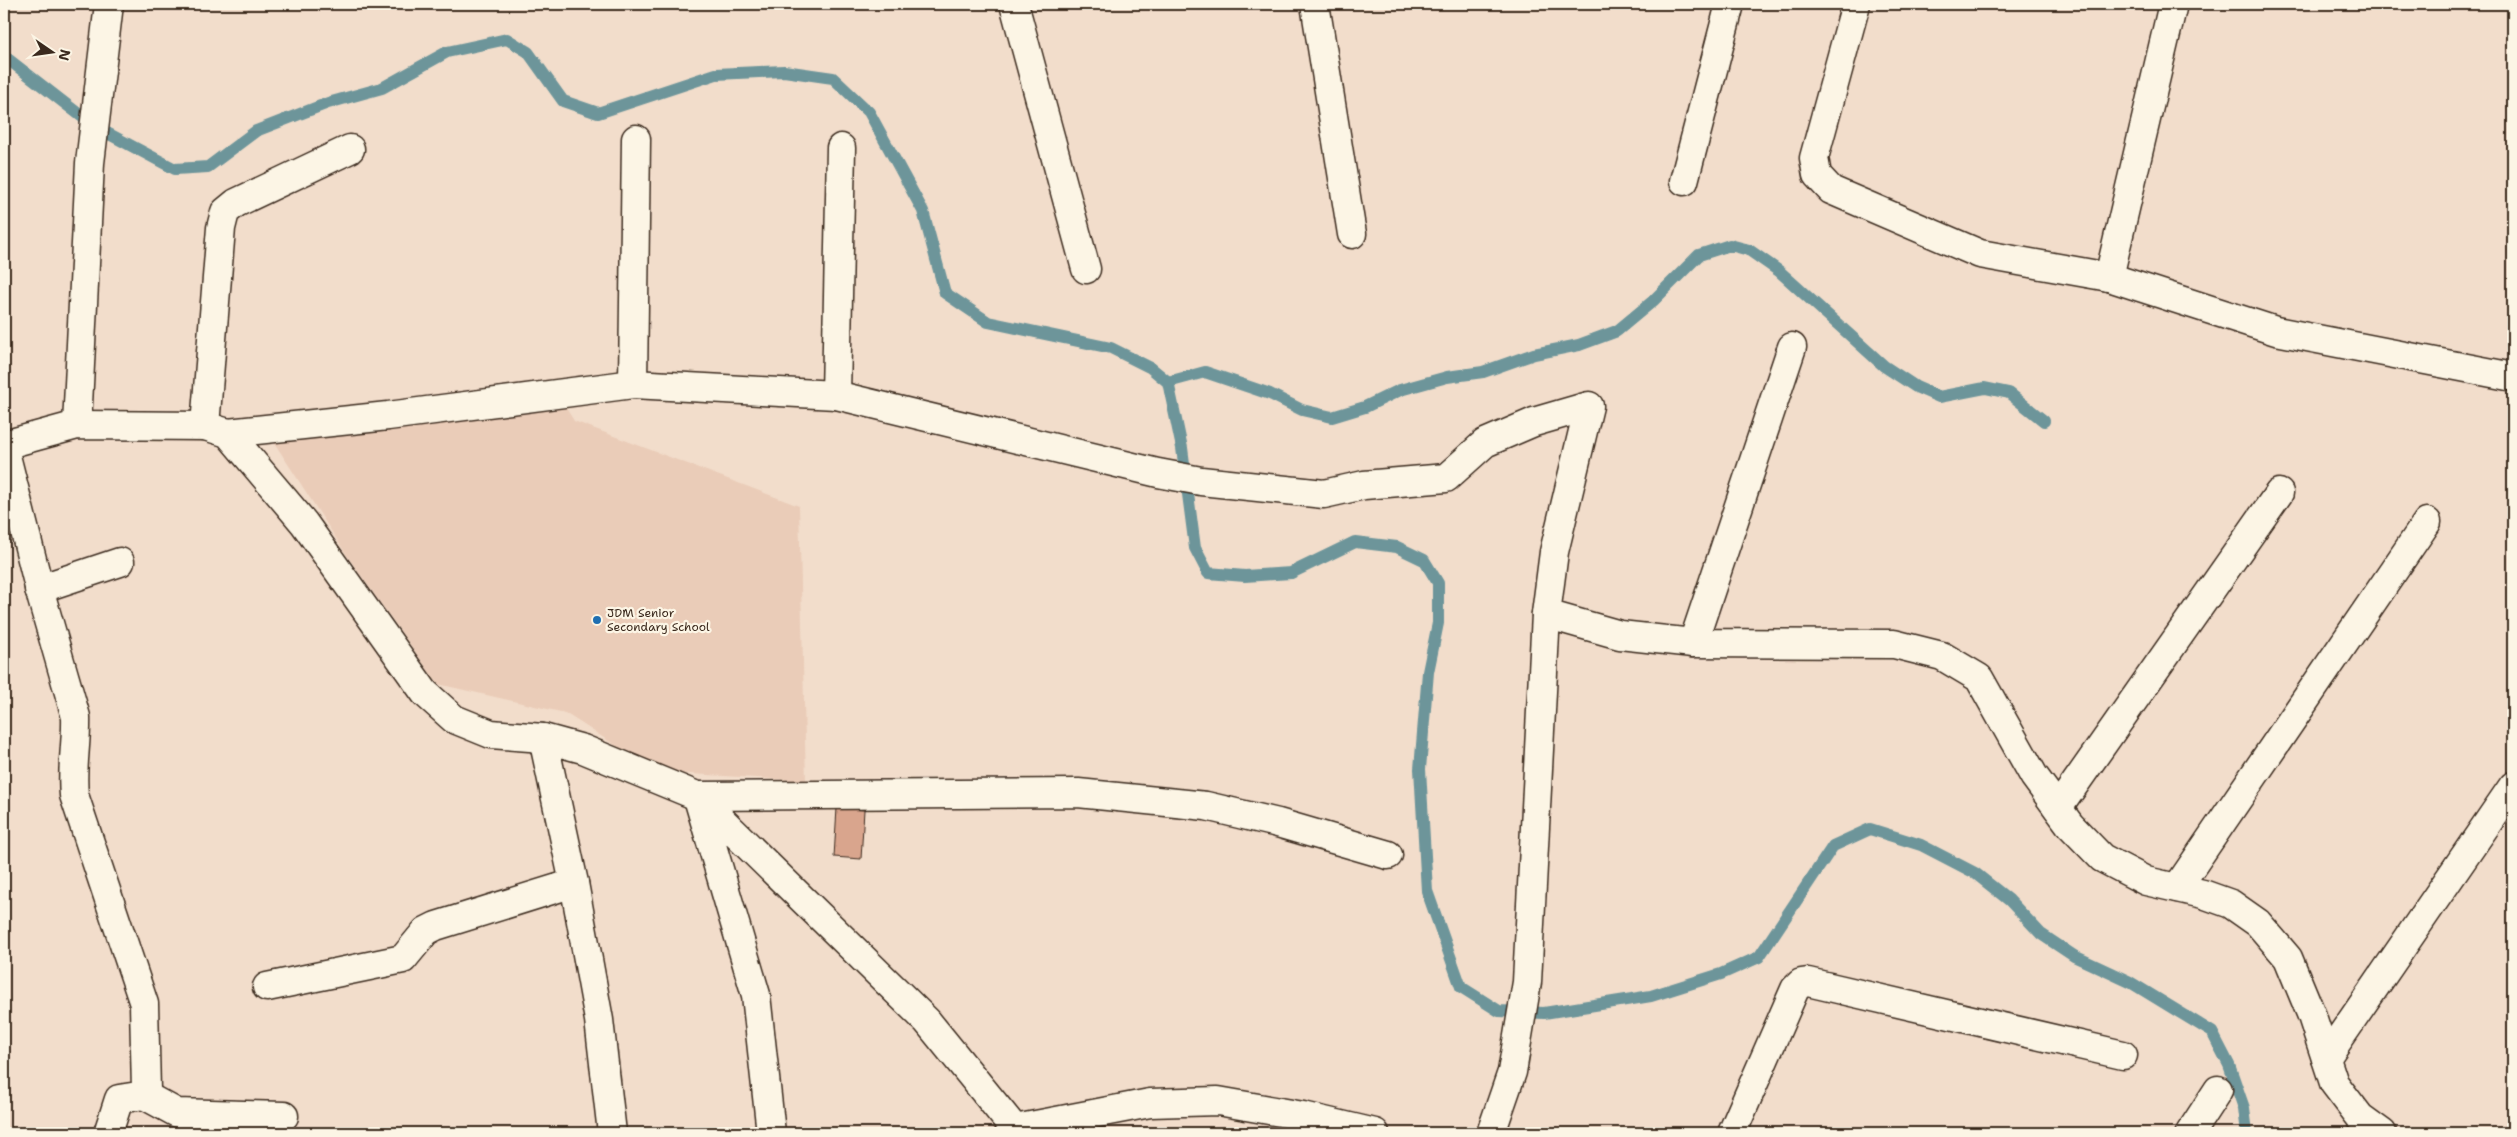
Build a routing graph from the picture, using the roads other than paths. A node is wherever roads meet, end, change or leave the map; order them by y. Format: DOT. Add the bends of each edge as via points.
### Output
graph roads {
  1 [pos="109,4"];
  2 [pos="1014,4"];
  3 [pos="1315,4"];
  4 [pos="1730,4"];
  5 [pos="1856,4"];
  6 [pos="2173,4"];
  7 [pos="636,139"];
  8 [pos="841,148"];
  9 [pos="350,149"];
  10 [pos="1684,180"];
  11 [pos="1352,234"];
  12 [pos="1086,269"];
  13 [pos="2109,277"];
  14 [pos="1792,347"];
  15 [pos="2513,377"];
  16 [pos="633,384"];
  17 [pos="836,395"];
  18 [pos="77,425"];
  19 [pos="217,430"];
  20 [pos="4,447"];
  21 [pos="2278,493"];
  22 [pos="2427,522"];
  23 [pos="120,562"];
  24 [pos="39,589"];
  25 [pos="1546,614"];
  26 [pos="1693,643"];
  27 [pos="543,738"];
  28 [pos="2513,786"];
  29 [pos="697,796"];
  30 [pos="2058,808"];
  31 [pos="1388,855"];
  32 [pos="574,883"];
  33 [pos="2177,888"];
  34 [pos="267,987"];
  35 [pos="2123,1055"];
  36 [pos="2326,1058"];
  37 [pos="2218,1090"];
  38 [pos="144,1095"];
  39 [pos="284,1116"];
  40 [pos="1016,1131"];
  41 [pos="108,1133"];
  42 [pos="612,1133"];
  43 [pos="770,1133"];
  44 [pos="1375,1133"];
  45 [pos="1491,1133"];
  46 [pos="1732,1133"];
  47 [pos="2190,1133"];
  48 [pos="2382,1133"];
  1 -- 18 [label="street" via="90,163"];
  2 -- 12 [label="street"];
  3 -- 11 [label="street"];
  4 -- 10 [label="street"];
  5 -- 13 [label="street" via="1814,158 1817,175 1831,190 1980,254"];
  6 -- 13 [label="street"];
  7 -- 16 [label="street"];
  8 -- 17 [label="street"];
  9 -- 19 [label="street" via="236,203 225,212 221,228"];
  13 -- 15 [label="street" via="2276,331"];
  14 -- 26 [label="street"];
  16 -- 17 [label="street"];
  16 -- 19 [label="street" via="388,416"];
  17 -- 25 [label="street" via="1158,473 1201,481 1324,494 1364,485 1446,478 1485,442 1534,422 1589,406 1554,552"];
  18 -- 19 [label="street"];
  18 -- 20 [label="street"];
  19 -- 27 [label="street" via="304,523 424,693 454,719 491,734"];
  20 -- 24 [label="street"];
  21 -- 30 [label="street"];
  22 -- 33 [label="street"];
  23 -- 24 [label="street"];
  24 -- 38 [label="street" via="76,717 72,774 74,795 144,1004"];
  25 -- 26 [label="street" via="1620,635"];
  25 -- 45 [label="street" via="1528,982 1512,1072"];
  26 -- 30 [label="street" via="1894,644 1942,656 1979,678 2030,770"];
  27 -- 29 [label="street" via="583,749"];
  27 -- 32 [label="street"];
  28 -- 36 [label="street"];
  29 -- 31 [label="street" via="1078,793 1206,806"];
  29 -- 40 [label="street" via="927,1021"];
  29 -- 43 [label="street" via="756,995"];
  30 -- 33 [label="street" via="2102,858 2146,881"];
  32 -- 34 [label="street" via="436,926 426,931 403,959"];
  32 -- 42 [label="street" via="599,1020"];
  33 -- 36 [label="street" via="2230,904 2258,923 2288,958"];
  35 -- 46 [label="street" via="1818,984 1801,983 1795,989"];
  36 -- 48 [label="street" via="2334,1082 2360,1117"];
  37 -- 47 [label="street"];
  38 -- 39 [label="street" via="177,1113"];
  38 -- 41 [label="street" via="119,1099"];
  40 -- 44 [label="street" via="1150,1103 1218,1101"];
}
